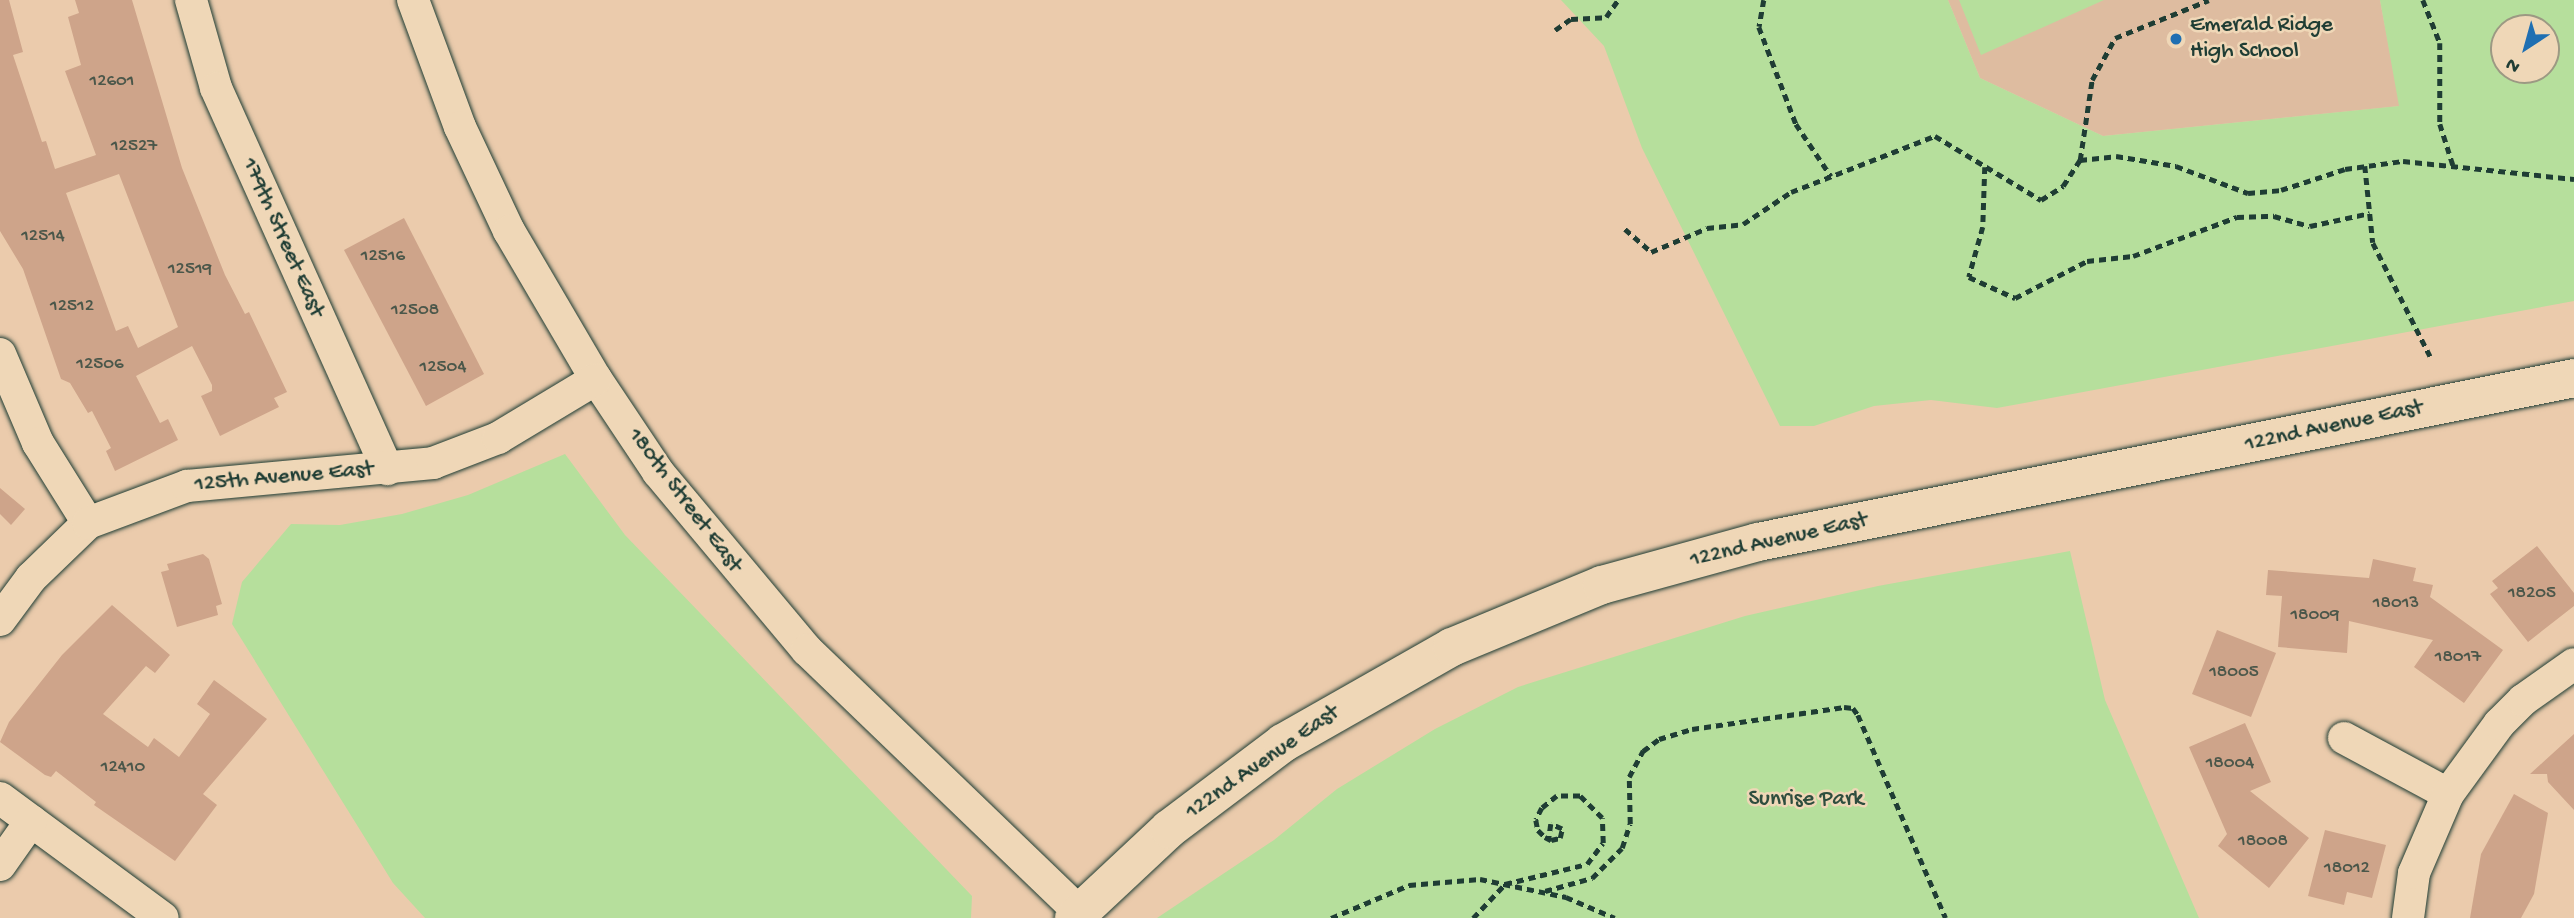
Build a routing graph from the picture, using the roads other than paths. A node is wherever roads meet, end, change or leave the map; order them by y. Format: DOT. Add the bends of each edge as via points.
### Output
graph roads {
  1 [pos="191,0"];
  2 [pos="414,0"];
  3 [pos="0,354"];
  4 [pos="2574,378"];
  5 [pos="596,379"];
  6 [pos="387,469"];
  7 [pos="88,523"];
  8 [pos="0,620"];
  9 [pos="2574,664"];
  10 [pos="2344,738"];
  11 [pos="2448,794"];
  12 [pos="0,798"];
  13 [pos="31,821"];
  14 [pos="0,865"];
  15 [pos="1077,915"];
  16 [pos="163,918"];
  17 [pos="2408,918"];
  1 -- 6 [label="street, 179th Street East" via="216,88"];
  2 -- 5 [label="street, 180th Street East" via="460,127 509,231"];
  3 -- 7 [label="street" via="38,443"];
  4 -- 15 [label="street, 122nd Avenue East" via="1758,542 1602,585 1452,647 1283,743 1169,829"];
  5 -- 6 [label="street, 125th Avenue East" via="498,438 433,463"];
  5 -- 15 [label="street, 180th Street East" via="657,472 807,650"];
  6 -- 7 [label="street, 125th Avenue East" via="187,485"];
  7 -- 8 [label="street, 125th Avenue East" via="31,578"];
  9 -- 11 [label="street" via="2523,700 2499,724"];
  10 -- 11 [label="street"];
  11 -- 17 [label="street" via="2414,873"];
  12 -- 13 [label="street"];
  13 -- 14 [label="street"];
  13 -- 16 [label="street"];
}
